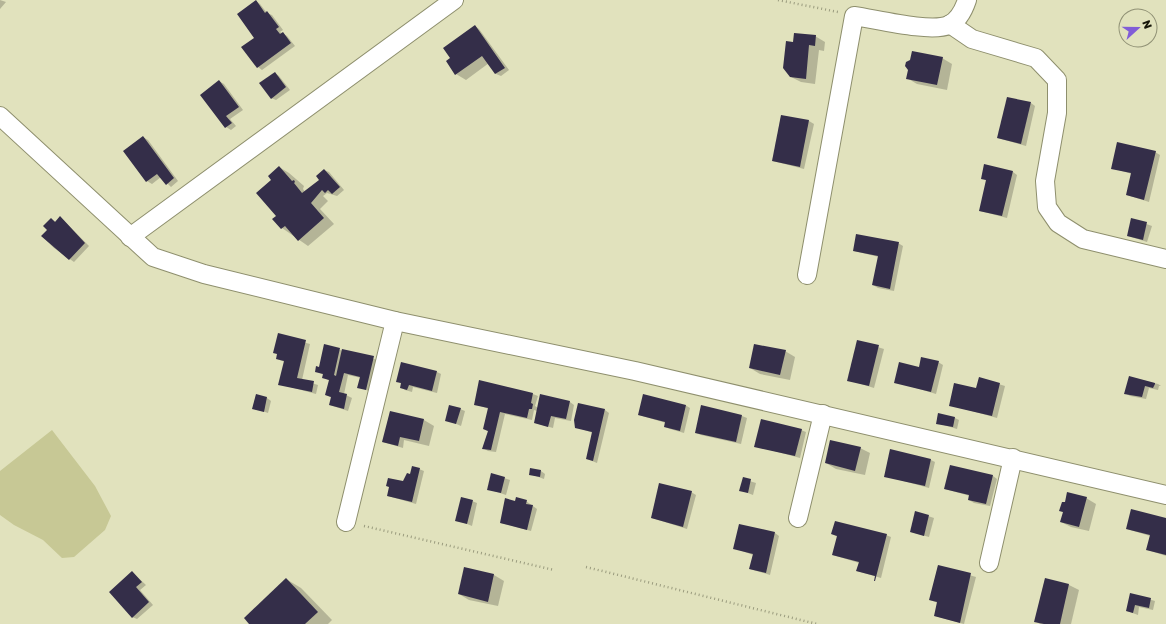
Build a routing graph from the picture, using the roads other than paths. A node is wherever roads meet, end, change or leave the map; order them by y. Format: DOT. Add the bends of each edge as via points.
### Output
graph roads {
  1 [pos="454,0"];
  2 [pos="967,0"];
  3 [pos="950,24"];
  4 [pos="0,116"];
  5 [pos="130,237"];
  6 [pos="1166,260"];
  7 [pos="807,275"];
  8 [pos="395,321"];
  9 [pos="823,414"];
  10 [pos="1012,458"];
  11 [pos="1166,494"];
  12 [pos="798,518"];
  13 [pos="346,522"];
  14 [pos="989,562"];
  1 -- 5 [label="street"];
  2 -- 3 [label="street" via="962,13"];
  3 -- 6 [label="street" via="972,39 1036,58 1057,80 1057,113 1045,181 1047,207 1058,223 1083,240"];
  3 -- 7 [label="street" via="932,28 854,16"];
  4 -- 5 [label="street"];
  5 -- 8 [label="street" via="153,257 204,274"];
  8 -- 9 [label="street" via="635,371"];
  8 -- 13 [label="street"];
  9 -- 10 [label="street"];
  9 -- 12 [label="street"];
  10 -- 11 [label="street"];
  10 -- 14 [label="street"];
}
